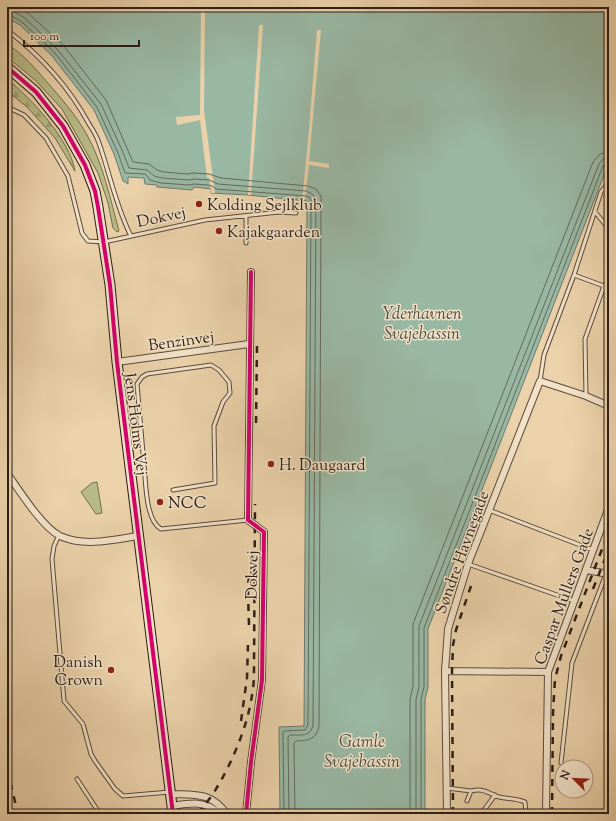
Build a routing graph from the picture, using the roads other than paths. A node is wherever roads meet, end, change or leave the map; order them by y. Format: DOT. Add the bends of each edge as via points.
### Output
graph roads {
  1 [pos="7,30"];
  2 [pos="7,67"];
  3 [pos="7,107"];
  4 [pos="609,182"];
  5 [pos="595,212"];
  6 [pos="296,213"];
  7 [pos="246,216"];
  8 [pos="609,228"];
  9 [pos="131,236"];
  10 [pos="104,242"];
  11 [pos="246,243"];
  12 [pos="251,272"];
  13 [pos="574,275"];
  14 [pos="609,278"];
  15 [pos="604,286"];
  16 [pos="609,287"];
  17 [pos="249,344"];
  18 [pos="117,362"];
  19 [pos="540,381"];
  20 [pos="586,396"];
  21 [pos="609,406"];
  22 [pos="144,464"];
  23 [pos="130,468"];
  24 [pos="7,473"];
  25 [pos="173,490"];
  26 [pos="609,507"];
  27 [pos="489,510"];
  28 [pos="248,520"];
  29 [pos="59,535"];
  30 [pos="138,536"];
  31 [pos="593,550"];
  32 [pos="468,564"];
  33 [pos="586,570"];
  34 [pos="607,574"];
  35 [pos="574,601"];
  36 [pos="445,671"];
  37 [pos="548,672"];
  38 [pos="560,759"];
  39 [pos="77,779"];
  40 [pos="447,788"];
  41 [pos="471,791"];
  42 [pos="171,793"];
  43 [pos="495,795"];
  44 [pos="466,800"];
  45 [pos="173,810"];
  46 [pos="482,813"];
  47 [pos="100,814"];
  48 [pos="220,814"];
  49 [pos="227,814"];
  50 [pos="246,814"];
  51 [pos="447,814"];
  52 [pos="526,814"];
  53 [pos="546,814"];
  1 -- 9 [label="lane" via="42,60 81,108 98,142"];
  2 -- 10 [label="main road, Jens Holms Vej" via="36,92 63,126 85,165 95,191"];
  3 -- 10 [label="lane" via="24,115 46,138 68,176 82,233 88,241"];
  4 -- 5 [label="lane" via="601,192"];
  5 -- 8 [label="lane"];
  5 -- 13 [label="lane"];
  6 -- 7 [label="lane, Dokvej" via="279,212"];
  7 -- 9 [label="lane, Dokvej" via="205,220"];
  7 -- 11 [label="lane"];
  9 -- 10 [label="lane, Dokvej"];
  10 -- 18 [label="main road, Jens Holms Vej"];
  12 -- 17 [label="street"];
  13 -- 15 [label="lane"];
  13 -- 19 [label="lane" via="544,354"];
  14 -- 15 [label="lane"];
  15 -- 16 [label="lane"];
  15 -- 20 [label="lane" via="585,339"];
  17 -- 18 [label="street, Benzinvej"];
  17 -- 28 [label="street"];
  18 -- 23 [label="main road, Jens Holms Vej"];
  19 -- 20 [label="street"];
  19 -- 27 [label="street, Søndre Havnegade"];
  20 -- 21 [label="street"];
  22 -- 23 [label="lane"];
  22 -- 25 [label="lane" via="137,384 142,377 147,374 211,365 219,370 229,382 230,393 223,402 214,426 215,483"];
  22 -- 28 [label="lane" via="150,514 161,529"];
  23 -- 30 [label="main road, Jens Holms Vej"];
  24 -- 29 [label="street" via="46,524"];
  26 -- 31 [label="street, Caspar Müllers Gade"];
  27 -- 31 [label="lane"];
  27 -- 32 [label="street, Søndre Havnegade"];
  28 -- 50 [label="street, Dokvej" via="264,532 262,680"];
  29 -- 30 [label="street" via="87,542"];
  29 -- 42 [label="lane" via="52,559 64,700 83,724 91,754 115,790 123,796"];
  30 -- 42 [label="main road, Jens Holms Vej"];
  31 -- 33 [label="street, Caspar Müllers Gade"];
  32 -- 35 [label="lane"];
  32 -- 36 [label="street, Søndre Havnegade" via="448,629"];
  33 -- 34 [label="street"];
  33 -- 35 [label="street, Caspar Müllers Gade"];
  34 -- 38 [label="lane" via="572,663"];
  35 -- 37 [label="street, Caspar Müllers Gade"];
  36 -- 37 [label="street"];
  36 -- 40 [label="street, Søndre Havnegade"];
  37 -- 53 [label="street, Caspar Müllers Gade"];
  39 -- 47 [label="lane"];
  40 -- 41 [label="lane"];
  40 -- 51 [label="street, Søndre Havnegade"];
  41 -- 43 [label="lane" via="480,789"];
  41 -- 44 [label="lane"];
  42 -- 45 [label="main road, Jens Holms Vej"];
  42 -- 49 [label="street" via="210,798"];
  43 -- 46 [label="lane"];
  43 -- 52 [label="lane" via="525,802"];
  45 -- 48 [label="street" via="192,802 205,804"];
}
